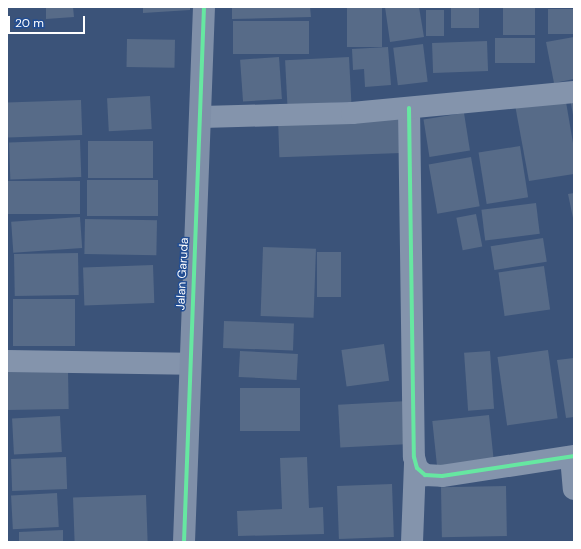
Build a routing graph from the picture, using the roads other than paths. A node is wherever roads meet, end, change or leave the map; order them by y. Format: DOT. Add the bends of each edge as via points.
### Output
graph roads {
  1 [pos="204,7"];
  2 [pos="574,92"];
  3 [pos="409,108"];
  4 [pos="202,117"];
  5 [pos="7,361"];
  6 [pos="188,364"];
  7 [pos="573,457"];
  8 [pos="415,463"];
  9 [pos="574,489"];
  10 [pos="184,542"];
  11 [pos="412,542"];
  1 -- 4 [label="street, Jalan Garuda"];
  2 -- 3 [label="street"];
  3 -- 4 [label="street"];
  3 -- 8 [label="street"];
  4 -- 6 [label="street, Jalan Garuda"];
  5 -- 6 [label="street"];
  6 -- 10 [label="street, Jalan Garuda"];
  7 -- 8 [label="street" via="442,476 422,473"];
  7 -- 9 [label="street"];
  8 -- 11 [label="street"];
}
